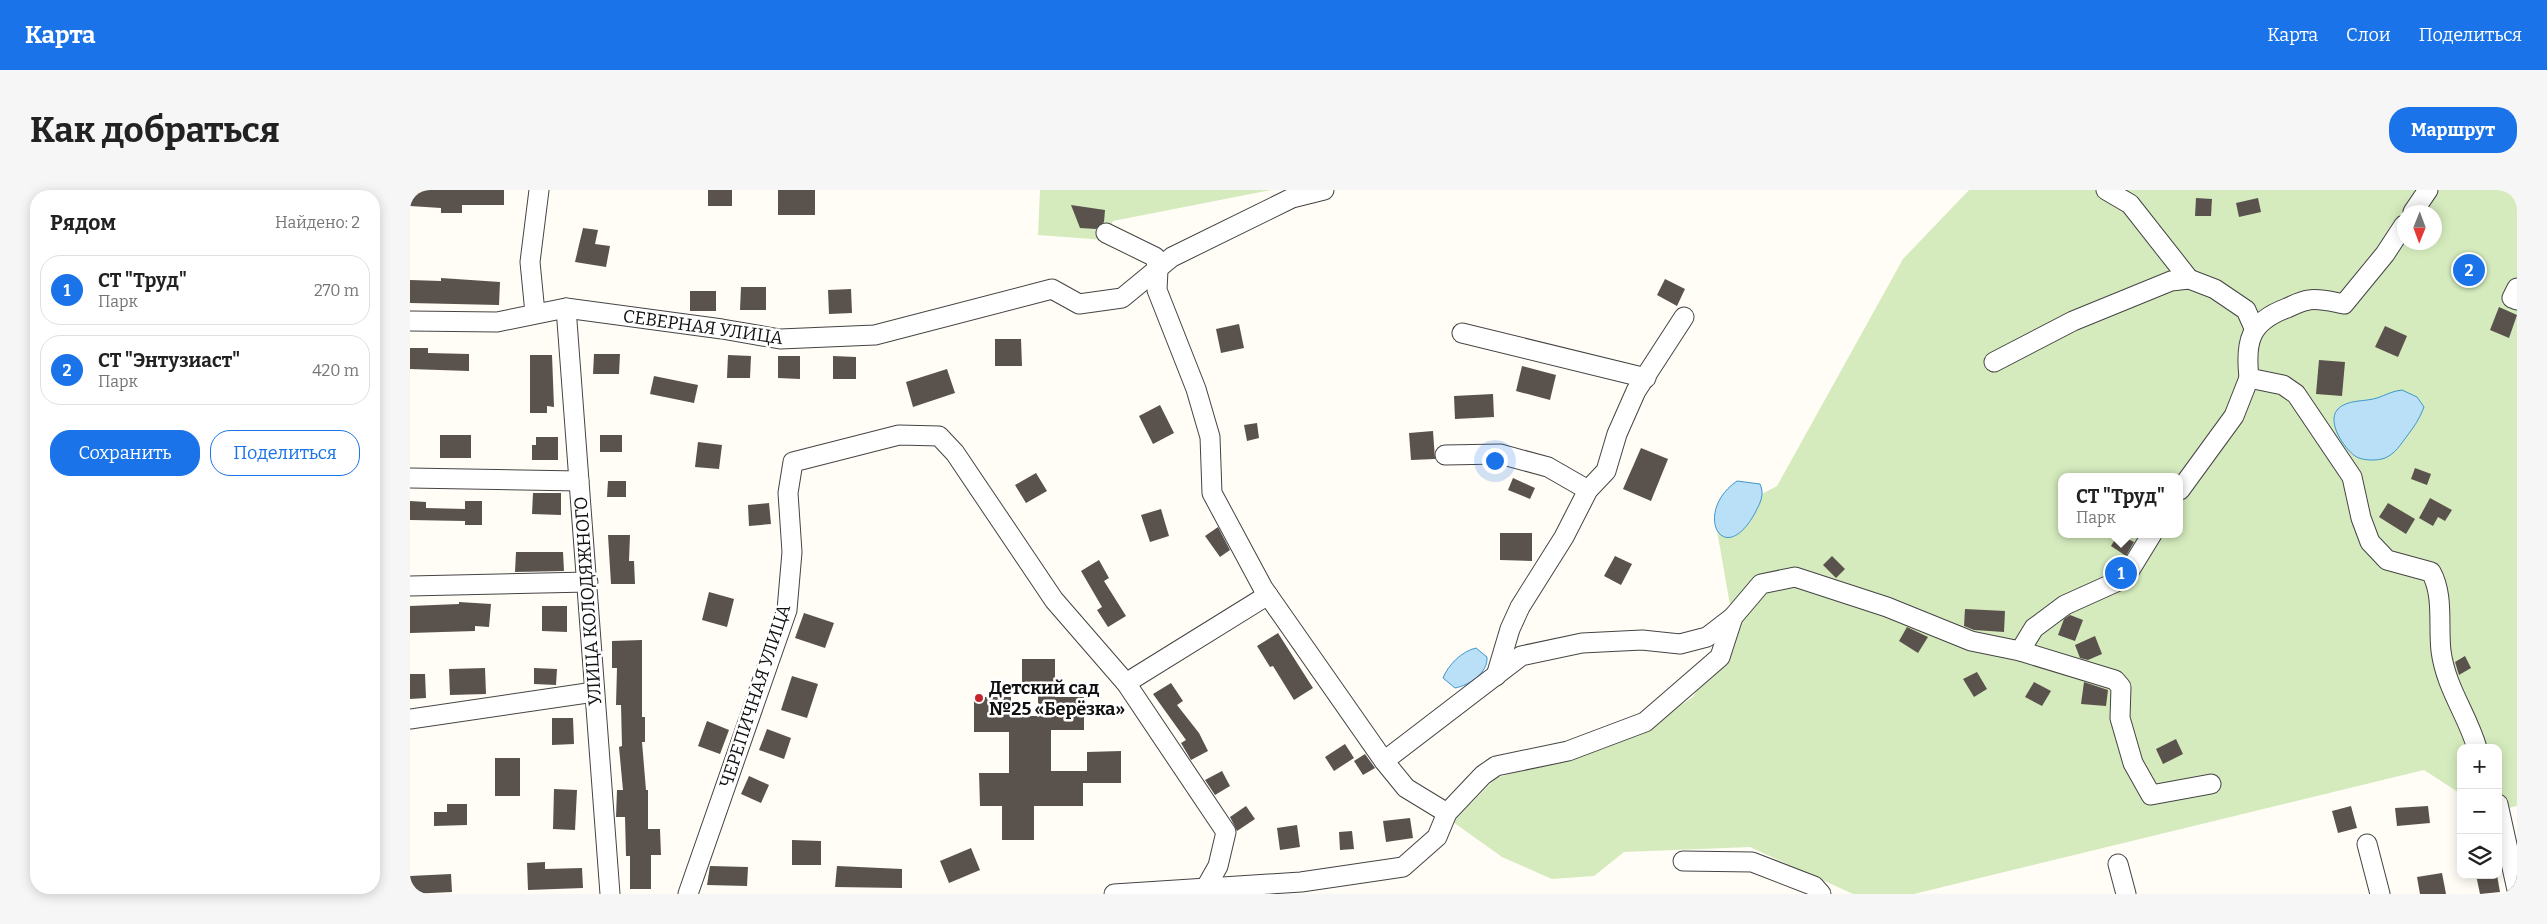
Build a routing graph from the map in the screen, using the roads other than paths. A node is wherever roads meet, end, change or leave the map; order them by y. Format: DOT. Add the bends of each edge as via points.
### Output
graph roads {
  1 [pos="540,190"];
  2 [pos="1324,190"];
  3 [pos="2106,190"];
  4 [pos="2428,190"];
  5 [pos="2418,205"];
  6 [pos="1106,233"];
  7 [pos="2397,235"];
  8 [pos="1158,270"];
  9 [pos="2189,279"];
  10 [pos="2517,288"];
  11 [pos="2517,300"];
  12 [pos="566,308"];
  13 [pos="536,313"];
  14 [pos="1684,317"];
  15 [pos="410,321"];
  16 [pos="2254,328"];
  17 [pos="1462,333"];
  18 [pos="1994,362"];
  19 [pos="1646,378"];
  20 [pos="2249,378"];
  21 [pos="1445,456"];
  22 [pos="410,478"];
  23 [pos="579,481"];
  24 [pos="2183,486"];
  25 [pos="1588,490"];
  26 [pos="2150,538"];
  27 [pos="588,582"];
  28 [pos="410,586"];
  29 [pos="1268,595"];
  30 [pos="1733,617"];
  31 [pos="2020,651"];
  32 [pos="1496,676"];
  33 [pos="1126,683"];
  34 [pos="594,692"];
  35 [pos="410,720"];
  36 [pos="2475,744"];
  37 [pos="1384,761"];
  38 [pos="2211,784"];
  39 [pos="1447,814"];
  40 [pos="2502,822"];
  41 [pos="2367,844"];
  42 [pos="1683,861"];
  43 [pos="2118,864"];
  44 [pos="1205,889"];
  45 [pos="2517,890"];
  46 [pos="610,894"];
  47 [pos="688,894"];
  48 [pos="1114,894"];
  49 [pos="1821,894"];
  50 [pos="2126,894"];
  51 [pos="2380,894"];
  1 -- 13 [label="street" via="530,262"];
  2 -- 8 [label="street, СЕВЕРНАЯ УЛИЦА" via="1292,198 1172,257"];
  3 -- 9 [label="street" via="2130,204"];
  4 -- 5 [label="street"];
  6 -- 8 [label="street" via="1155,257"];
  7 -- 16 [label="street" via="2344,304 2309,300 2277,312"];
  8 -- 12 [label="street, СЕВЕРНАЯ УЛИЦА" via="1122,298 1079,304 1052,289 875,335 780,339"];
  8 -- 29 [label="street" via="1157,290 1196,389 1210,437 1212,493"];
  9 -- 16 [label="street" via="2215,289 2246,310"];
  9 -- 18 [label="street" via="2171,282 2073,321"];
  10 -- 11 [label="street" via="2512,298"];
  12 -- 13 [label="street, СЕВЕРНАЯ УЛИЦА"];
  12 -- 23 [label="street, УЛИЦА КОЛОДЯЖНОГО"];
  13 -- 15 [label="street, СЕВЕРНАЯ УЛИЦА" via="497,322"];
  14 -- 19 [label="street"];
  16 -- 20 [label="street" via="2246,356"];
  17 -- 19 [label="street"];
  19 -- 25 [label="street" via="1636,391 1617,434 1606,472"];
  20 -- 24 [label="street" via="2234,416"];
  20 -- 36 [label="street" via="2283,385 2296,394 2352,477 2370,542 2387,560 2432,572 2438,585 2445,674"];
  21 -- 25 [label="street" via="1500,454 1548,466"];
  22 -- 23 [label="street"];
  23 -- 27 [label="street, УЛИЦА КОЛОДЯЖНОГО"];
  25 -- 32 [label="street" via="1551,559 1520,607"];
  26 -- 31 [label="street" via="2125,578 2065,605 2034,628"];
  27 -- 28 [label="street"];
  27 -- 34 [label="street, УЛИЦА КОЛОДЯЖНОГО"];
  29 -- 33 [label="street"];
  29 -- 37 [label="street"];
  30 -- 31 [label="street" via="1761,584 1795,577 1887,607 1971,641"];
  30 -- 32 [label="street" via="1707,637 1680,644 1642,640 1582,644 1521,656"];
  30 -- 39 [label="street" via="1720,657 1645,722 1568,751 1496,766 1483,775"];
  31 -- 38 [label="street" via="2115,680 2121,687 2120,718 2133,763 2151,795"];
  32 -- 37 [label="street"];
  33 -- 44 [label="street" via="1226,832 1218,866"];
  33 -- 47 [label="street, ЧЕРЕПИЧНАЯ УЛИЦА" via="1054,600 955,453 938,436 899,435 793,462 788,493 792,552 787,610"];
  34 -- 35 [label="street"];
  34 -- 46 [label="street, УЛИЦА КОЛОДЯЖНОГО"];
  37 -- 39 [label="street" via="1406,788"];
  39 -- 44 [label="street" via="1437,837 1403,867 1301,882"];
  40 -- 45 [label="street"];
  41 -- 51 [label="street"];
  42 -- 49 [label="street" via="1752,862 1814,886"];
  43 -- 50 [label="street"];
  44 -- 48 [label="street"];
}
